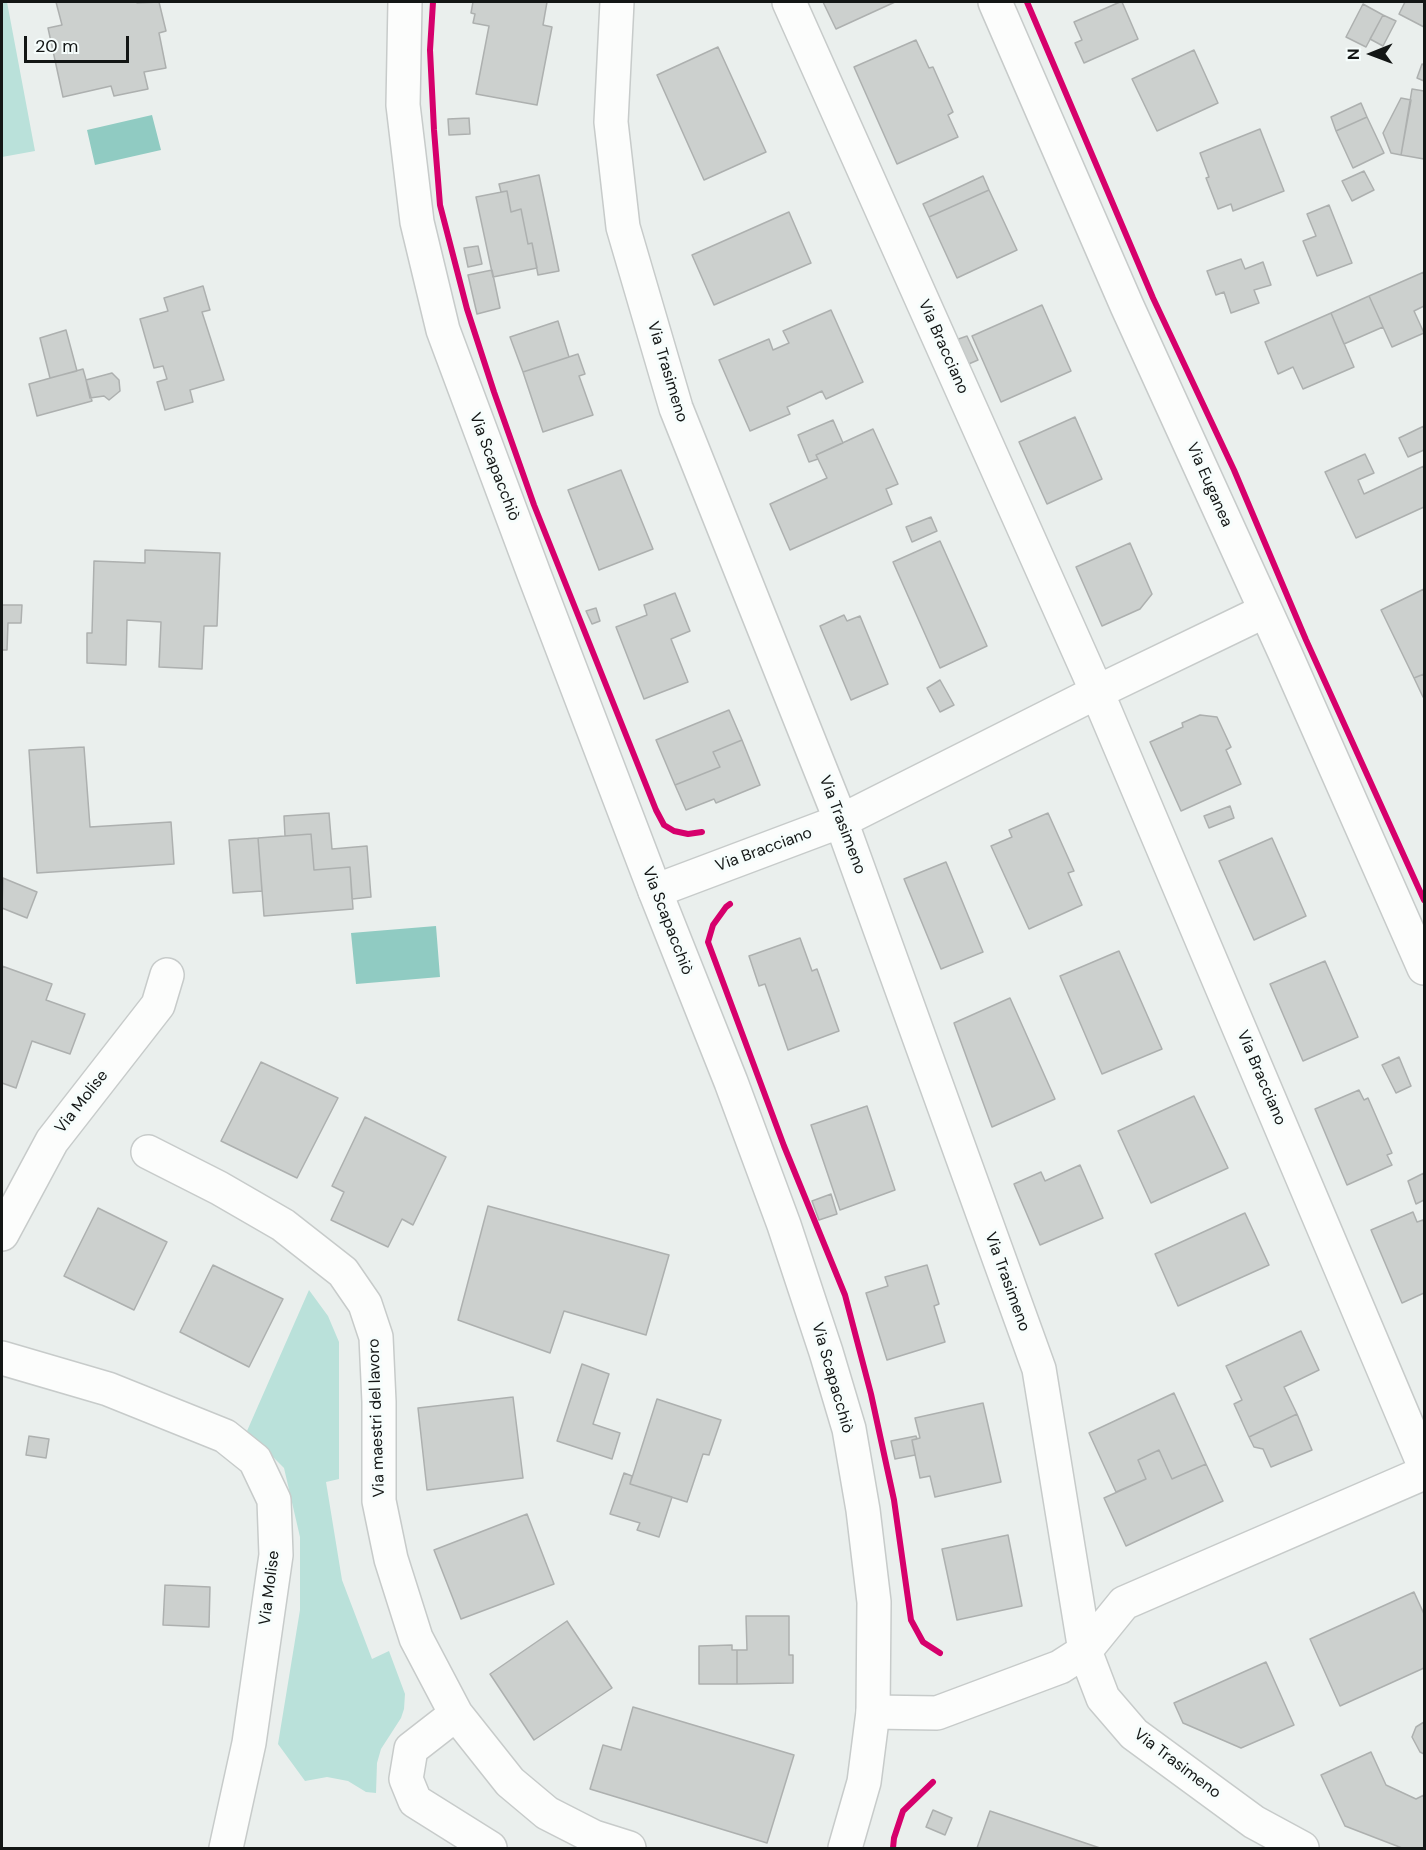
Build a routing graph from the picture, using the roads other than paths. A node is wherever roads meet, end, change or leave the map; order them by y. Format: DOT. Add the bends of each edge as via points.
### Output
graph roads {
  1 [pos="405,2"];
  2 [pos="617,2"];
  3 [pos="789,2"];
  4 [pos="995,2"];
  5 [pos="1265,611"];
  6 [pos="1097,692"];
  7 [pos="842,822"];
  8 [pos="655,891"];
  9 [pos="1422,957"];
  10 [pos="167,975"];
  11 [pos="148,1152"];
  12 [pos="2,1234"];
  13 [pos="2,1358"];
  14 [pos="1425,1465"];
  15 [pos="1425,1473"];
  16 [pos="1085,1651"];
  17 [pos="873,1712"];
  18 [pos="456,1714"];
  19 [pos="1249,1835"];
  20 [pos="226,1848"];
  21 [pos="490,1848"];
  22 [pos="629,1848"];
  23 [pos="845,1848"];
  24 [pos="1302,1848"];
  1 -- 8 [label="street, Via Scapacchiò" via="403,105 417,222 443,330"];
  2 -- 7 [label="street, Via Trasimeno" via="611,122 624,227 676,408"];
  3 -- 6 [label="street, Via Bracciano"];
  4 -- 5 [label="street, Via Euganea"];
  5 -- 6 [label="street, Via Bracciano"];
  5 -- 9 [label="street, Via Euganea"];
  6 -- 7 [label="street, Via Bracciano"];
  6 -- 14 [label="street, Via Bracciano"];
  7 -- 8 [label="street, Via Bracciano"];
  7 -- 16 [label="street, Via Trasimeno" via="1039,1369"];
  8 -- 17 [label="street, Via Scapacchiò" via="784,1225 849,1429 874,1602"];
  10 -- 12 [label="street, Via Molise" via="158,1005 52,1141"];
  11 -- 18 [label="street, Via maestri del lavoro" via="283,1225 343,1272 365,1304 376,1337 379,1501 391,1559 416,1638"];
  13 -- 20 [label="street, Via Molise" via="108,1389 225,1436 255,1460 274,1500 276,1555 249,1743"];
  15 -- 16 [label="street" via="1124,1603"];
  16 -- 17 [label="street" via="1060,1667 937,1713"];
  16 -- 19 [label="street, Via Trasimeno" via="1103,1698 1134,1734"];
  17 -- 23 [label="street, Via Scapacchiò" via="864,1782"];
  18 -- 21 [label="street" via="411,1749 406,1779 415,1801"];
  18 -- 22 [label="street, Via maestri del lavoro" via="510,1782 547,1813 594,1837"];
  19 -- 24 [label="street, Via Trasimeno"];
}
